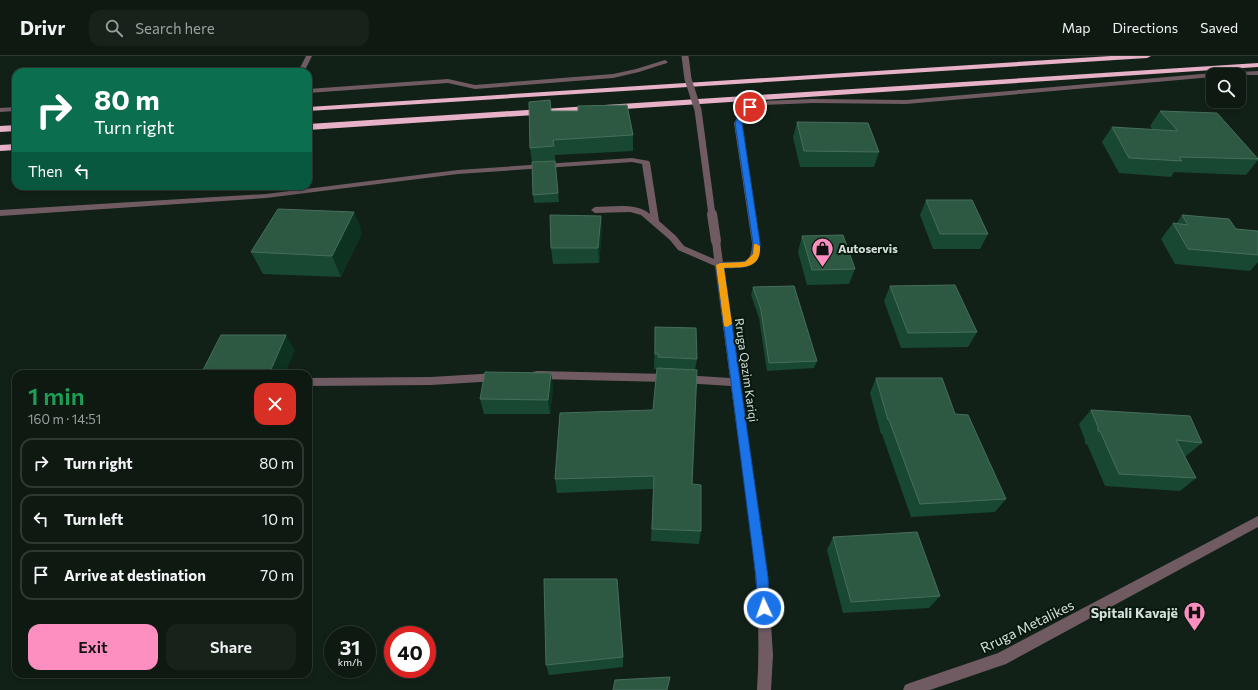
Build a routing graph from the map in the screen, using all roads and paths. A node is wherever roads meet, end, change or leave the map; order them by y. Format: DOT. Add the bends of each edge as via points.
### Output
graph roads {
  1 [pos="309,56"];
  2 [pos="685,56"];
  3 [pos="1147,56"];
  4 [pos="665,62"];
  5 [pos="1258,65"];
  6 [pos="303,68"];
  7 [pos="1258,73"];
  8 [pos="1246,74"];
  9 [pos="1206,77"];
  10 [pos="312,91"];
  11 [pos="12,109"];
  12 [pos="312,109"];
  13 [pos="0,110"];
  14 [pos="312,127"];
  15 [pos="12,128"];
  16 [pos="0,129"];
  17 [pos="12,147"];
  18 [pos="0,148"];
  19 [pos="595,210"];
  20 [pos="0,213"];
  21 [pos="655,222"];
  22 [pos="720,265"];
  23 [pos="530,375"];
  24 [pos="506,376"];
  25 [pos="312,382"];
  26 [pos="735,382"];
  27 [pos="1258,521"];
  28 [pos="764,690"];
  29 [pos="910,690"];
  1 -- 6 [label="street"];
  2 -- 22 [label="street, Rruga Qazim Kariqi, bridge" via="688,79 698,110"];
  3 -- 12 [label="highway"];
  4 -- 10 [label="street" via="613,76 476,87 448,81"];
  5 -- 14 [label="highway"];
  7 -- 8 [label="street"];
  9 -- 22 [label="street" via="906,102 783,102 762,103 750,107 742,114 738,123 756,254 747,264"];
  11 -- 13 [label="street"];
  15 -- 16 [label="highway"];
  17 -- 18 [label="highway"];
  19 -- 21 [label="street" via="630,209 644,213"];
  20 -- 21 [label="street" via="266,196 458,172 632,160 646,163"];
  21 -- 22 [label="street" via="681,248"];
  22 -- 26 [label="street, Rruga Qazim Kariqi"];
  23 -- 26 [label="street"];
  24 -- 25 [label="street" via="431,381"];
  26 -- 28 [label="street, Rruga Qazim Kariqi" via="762,577 766,655"];
  27 -- 29 [label="street, Rruga Metalikes" via="1001,659"];
}
